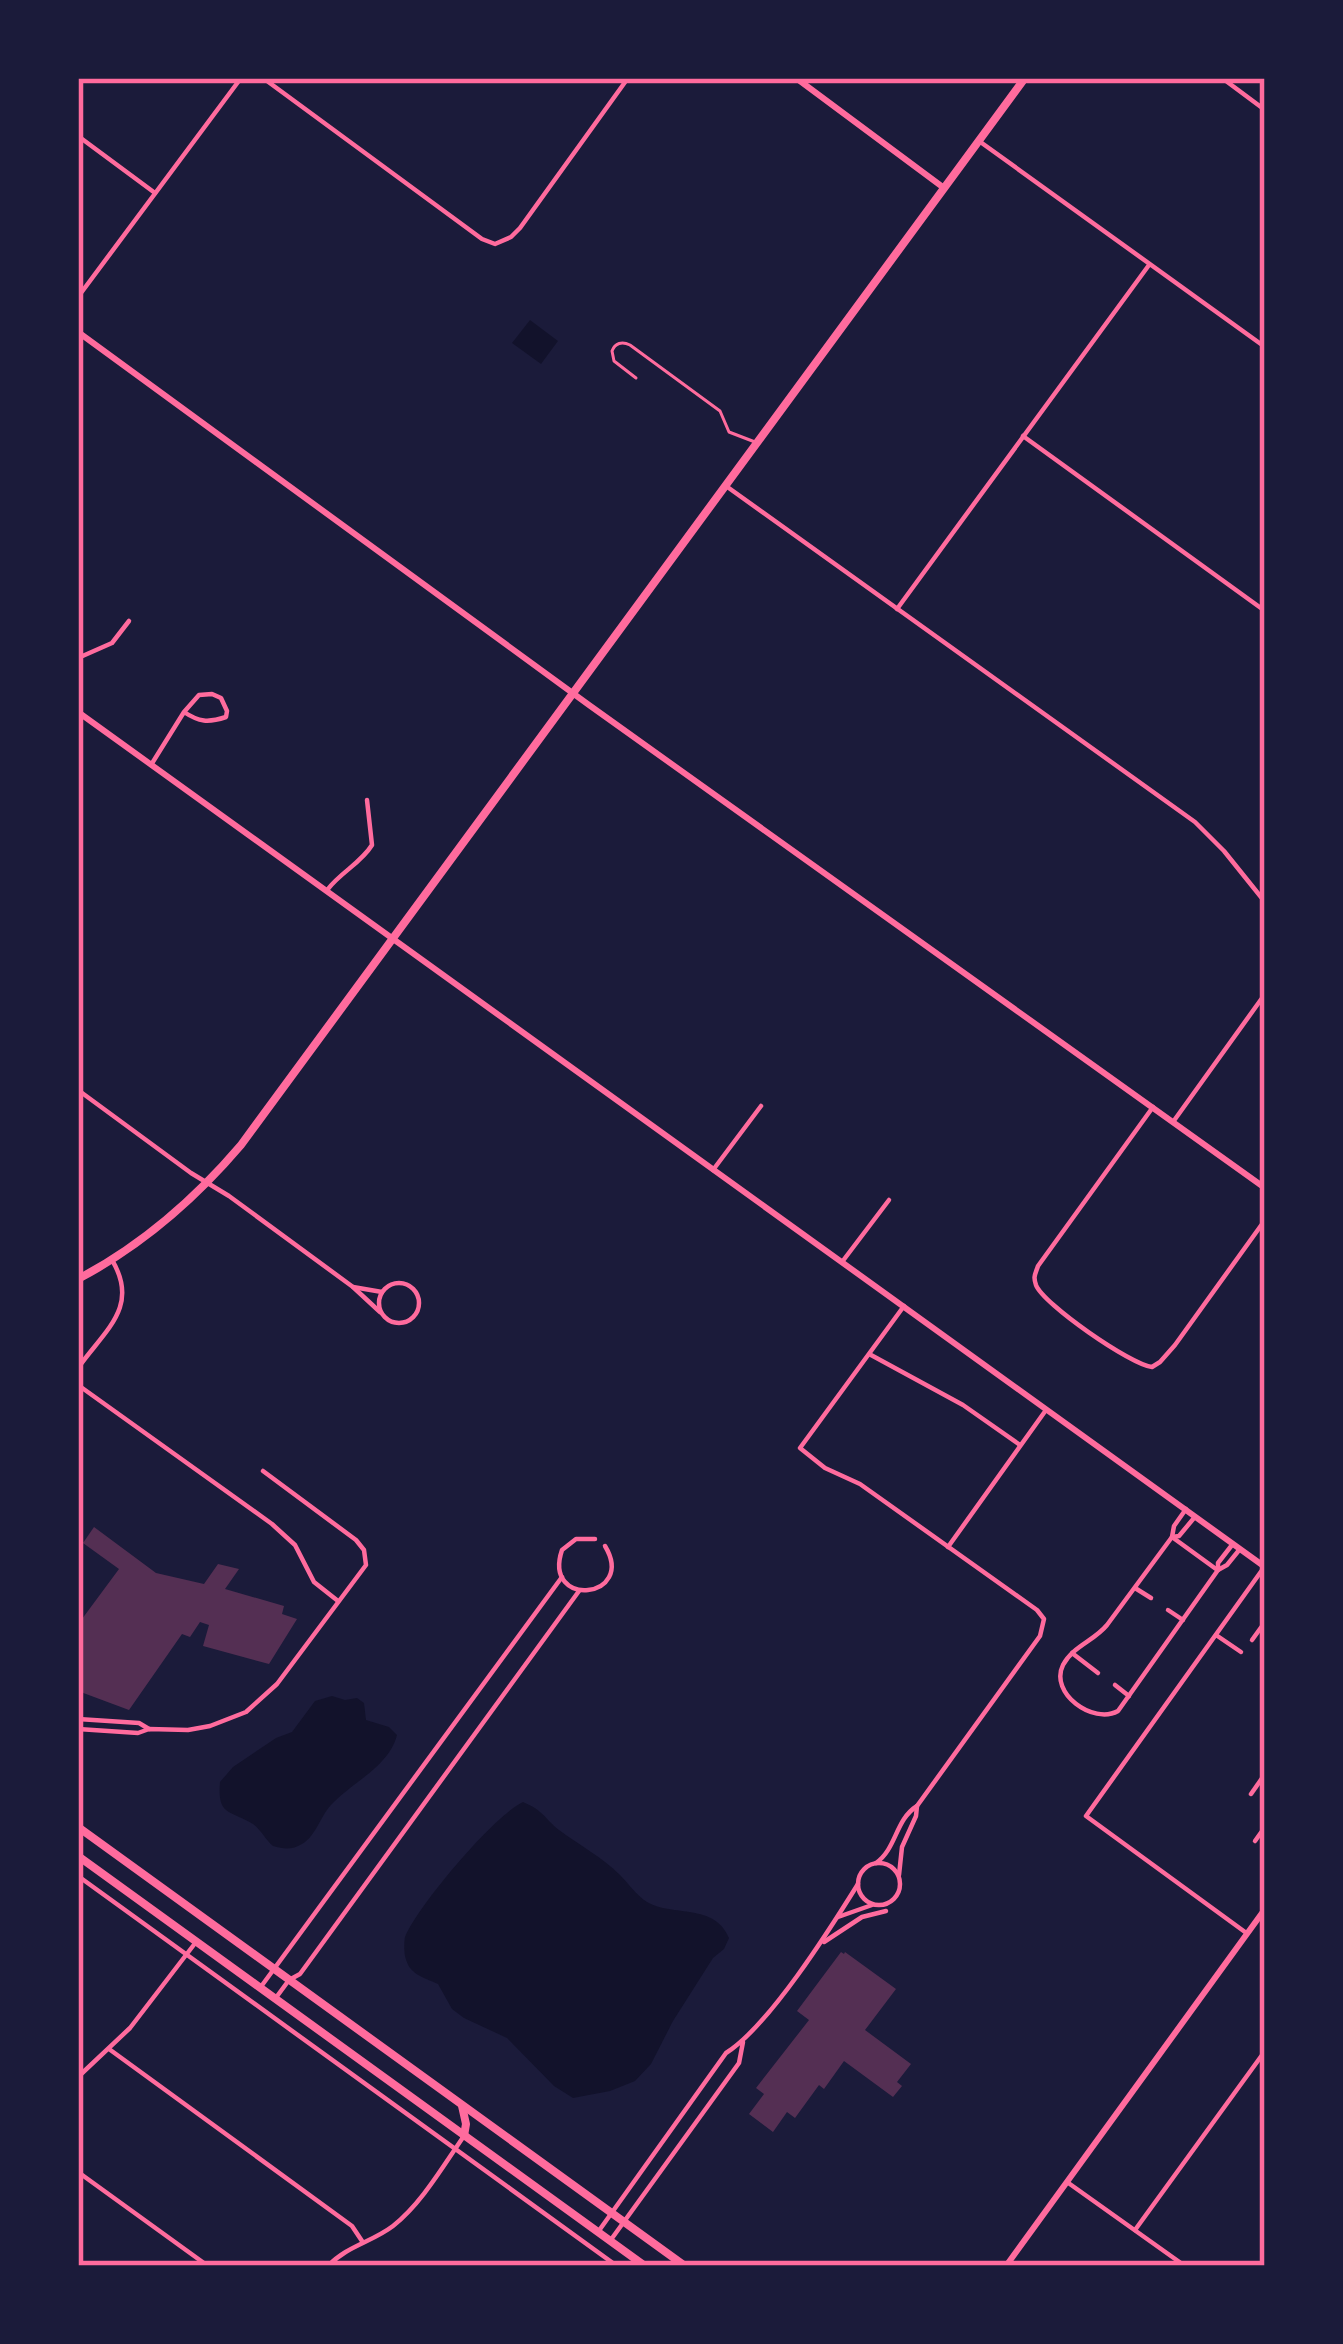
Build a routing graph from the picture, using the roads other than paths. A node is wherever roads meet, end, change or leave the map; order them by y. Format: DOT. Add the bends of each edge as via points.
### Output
graph roads {
  1 [pos="241,78"];
  2 [pos="263,78"];
  3 [pos="628,78"];
  4 [pos="796,78"];
  5 [pos="1025,78"];
  6 [pos="1222,78"];
  7 [pos="1265,110"];
  8 [pos="78,136"];
  9 [pos="979,141"];
  10 [pos="944,188"];
  11 [pos="155,193"];
  12 [pos="1150,265"];
  13 [pos="78,297"];
  14 [pos="78,332"];
  15 [pos="1265,347"];
  16 [pos="636,378"];
  17 [pos="1023,436"];
  18 [pos="757,443"];
  19 [pos="726,486"];
  20 [pos="898,609"];
  21 [pos="1265,610"];
  22 [pos="129,621"];
  23 [pos="78,658"];
  24 [pos="574,693"];
  25 [pos="78,712"];
  26 [pos="184,712"];
  27 [pos="151,765"];
  28 [pos="367,800"];
  29 [pos="325,892"];
  30 [pos="1265,902"];
  31 [pos="392,939"];
  32 [pos="1265,994"];
  33 [pos="78,1090"];
  34 [pos="761,1106"];
  35 [pos="1153,1107"];
  36 [pos="1173,1122"];
  37 [pos="713,1170"];
  38 [pos="207,1183"];
  39 [pos="1265,1188"];
  40 [pos="889,1200"];
  41 [pos="1265,1220"];
  42 [pos="112,1260"];
  43 [pos="842,1262"];
  44 [pos="78,1279"];
  45 [pos="353,1287"];
  46 [pos="382,1292"];
  47 [pos="904,1306"];
  48 [pos="380,1312"];
  49 [pos="869,1354"];
  50 [pos="78,1368"];
  51 [pos="78,1385"];
  52 [pos="1047,1410"];
  53 [pos="1020,1445"];
  54 [pos="262,1471"];
  55 [pos="1186,1509"];
  56 [pos="1195,1516"];
  57 [pos="1172,1537"];
  58 [pos="595,1539"];
  59 [pos="605,1546"];
  60 [pos="1236,1546"];
  61 [pos="948,1547"];
  62 [pos="1265,1566"];
  63 [pos="1218,1570"];
  64 [pos="562,1577"];
  65 [pos="1135,1588"];
  66 [pos="579,1591"];
  67 [pos="1151,1598"];
  68 [pos="339,1602"];
  69 [pos="1168,1610"];
  70 [pos="1183,1620"];
  71 [pos="1265,1622"];
  72 [pos="1216,1635"];
  73 [pos="1252,1640"];
  74 [pos="1240,1652"];
  75 [pos="1072,1653"];
  76 [pos="1098,1672"];
  77 [pos="1115,1685"];
  78 [pos="1129,1696"];
  79 [pos="78,1719"];
  80 [pos="78,1729"];
  81 [pos="149,1729"];
  82 [pos="1265,1774"];
  83 [pos="1251,1794"];
  84 [pos="917,1806"];
  85 [pos="78,1827"];
  86 [pos="1265,1828"];
  87 [pos="1255,1841"];
  88 [pos="82,1858"];
  89 [pos="876,1863"];
  90 [pos="78,1874"];
  91 [pos="899,1877"];
  92 [pos="857,1884"];
  93 [pos="874,1904"];
  94 [pos="1265,1909"];
  95 [pos="886,1911"];
  96 [pos="838,1917"];
  97 [pos="1247,1933"];
  98 [pos="196,1942"];
  99 [pos="818,1944"];
  100 [pos="187,1955"];
  101 [pos="274,1969"];
  102 [pos="289,1980"];
  103 [pos="260,1988"];
  104 [pos="275,1999"];
  105 [pos="743,2042"];
  106 [pos="109,2049"];
  107 [pos="1265,2051"];
  108 [pos="78,2077"];
  109 [pos="462,2104"];
  110 [pos="464,2136"];
  111 [pos="454,2149"];
  112 [pos="78,2172"];
  113 [pos="1067,2182"];
  114 [pos="611,2213"];
  115 [pos="624,2222"];
  116 [pos="1135,2230"];
  117 [pos="598,2232"];
  118 [pos="362,2241"];
  119 [pos="610,2241"];
  120 [pos="208,2266"];
  121 [pos="328,2266"];
  122 [pos="617,2266"];
  123 [pos="645,2266"];
  124 [pos="686,2266"];
  125 [pos="1006,2266"];
  126 [pos="1185,2266"];
  1 -- 11 [label="street"];
  2 -- 3 [label="street" via="482,239 500,244 520,228"];
  4 -- 10 [label="street"];
  5 -- 9 [label="main road"];
  6 -- 7 [label="street"];
  8 -- 11 [label="street"];
  9 -- 10 [label="main road"];
  9 -- 12 [label="street"];
  10 -- 18 [label="main road"];
  11 -- 13 [label="street"];
  12 -- 15 [label="street"];
  12 -- 17 [label="street"];
  14 -- 24 [label="street"];
  16 -- 18 [label="lane" via="614,361 616,344 630,344 720,411 729,432"];
  17 -- 20 [label="street"];
  17 -- 21 [label="street"];
  18 -- 19 [label="main road"];
  19 -- 20 [label="street"];
  19 -- 24 [label="main road"];
  20 -- 30 [label="street" via="1195,822"];
  22 -- 23 [label="street" via="112,644"];
  24 -- 31 [label="main road"];
  24 -- 35 [label="street"];
  25 -- 27 [label="street"];
  26 -- 26 [label="street" via="205,694 221,698 226,717 197,721"];
  26 -- 27 [label="street"];
  27 -- 29 [label="street"];
  28 -- 29 [label="street" via="372,845"];
  29 -- 31 [label="street"];
  31 -- 37 [label="street"];
  31 -- 38 [label="main road"];
  32 -- 36 [label="street"];
  33 -- 38 [label="street"];
  34 -- 37 [label="street"];
  35 -- 36 [label="street"];
  35 -- 41 [label="street" via="1038,1266 1041,1294 1126,1358 1156,1365"];
  36 -- 39 [label="street"];
  37 -- 43 [label="street"];
  38 -- 42 [label="main road"];
  38 -- 45 [label="street"];
  40 -- 43 [label="street"];
  42 -- 44 [label="main road"];
  42 -- 50 [label="street" via="123,1281 122,1305"];
  43 -- 47 [label="street"];
  45 -- 46 [label="street"];
  45 -- 48 [label="street"];
  46 -- 48 [label="street"];
  46 -- 48 [label="street" via="404,1284 419,1303 404,1323"];
  47 -- 49 [label="street"];
  47 -- 52 [label="street"];
  49 -- 53 [label="street"];
  49 -- 61 [label="street" via="800,1448"];
  51 -- 68 [label="street" via="272,1523 314,1582"];
  52 -- 53 [label="street"];
  52 -- 55 [label="street"];
  53 -- 61 [label="street"];
  54 -- 68 [label="street" via="364,1550 366,1564"];
  55 -- 56 [label="street"];
  55 -- 57 [label="street"];
  56 -- 57 [label="street"];
  56 -- 60 [label="street"];
  57 -- 63 [label="street"];
  57 -- 65 [label="street"];
  58 -- 64 [label="street" via="576,1539 562,1550"];
  59 -- 66 [label="street" via="608,1578"];
  60 -- 62 [label="street"];
  60 -- 63 [label="street"];
  61 -- 84 [label="street" via="1037,1610 1044,1625"];
  62 -- 72 [label="street"];
  63 -- 70 [label="street"];
  64 -- 66 [label="street"];
  64 -- 101 [label="street"];
  65 -- 67 [label="street"];
  65 -- 75 [label="street" via="1097,1636"];
  66 -- 102 [label="street"];
  68 -- 81 [label="street" via="278,1684 246,1712 200,1728"];
  69 -- 70 [label="street"];
  70 -- 78 [label="street"];
  71 -- 73 [label="street"];
  72 -- 74 [label="street"];
  72 -- 97 [label="street" via="1086,1816"];
  75 -- 76 [label="street"];
  75 -- 78 [label="street" via="1060,1679 1082,1707 1109,1716"];
  77 -- 78 [label="street"];
  79 -- 81 [label="street"];
  80 -- 81 [label="street"];
  82 -- 83 [label="street"];
  84 -- 89 [label="street"];
  84 -- 91 [label="street"];
  85 -- 101 [label="main road"];
  86 -- 87 [label="street"];
  88 -- 90 [label="street"];
  88 -- 98 [label="main road"];
  89 -- 91 [label="street"];
  89 -- 92 [label="street"];
  90 -- 100 [label="street"];
  91 -- 93 [label="street" via="895,1898"];
  92 -- 93 [label="street"];
  92 -- 96 [label="street"];
  93 -- 96 [label="street"];
  94 -- 97 [label="street"];
  95 -- 99 [label="street"];
  96 -- 99 [label="street"];
  97 -- 113 [label="street"];
  98 -- 100 [label="street"];
  98 -- 103 [label="main road"];
  99 -- 105 [label="street"];
  100 -- 106 [label="street"];
  100 -- 111 [label="street"];
  101 -- 102 [label="main road"];
  101 -- 103 [label="street"];
  102 -- 104 [label="street"];
  102 -- 109 [label="main road"];
  103 -- 104 [label="main road"];
  104 -- 110 [label="main road"];
  105 -- 114 [label="street" via="726,2053"];
  105 -- 115 [label="street" via="739,2063"];
  106 -- 108 [label="street"];
  106 -- 118 [label="street"];
  107 -- 116 [label="street"];
  109 -- 110 [label="main road"];
  109 -- 114 [label="main road"];
  110 -- 111 [label="street"];
  110 -- 117 [label="main road"];
  111 -- 118 [label="street" via="406,2213"];
  111 -- 122 [label="street"];
  112 -- 120 [label="street"];
  113 -- 116 [label="street"];
  113 -- 125 [label="street"];
  114 -- 115 [label="main road"];
  114 -- 117 [label="street"];
  115 -- 119 [label="street"];
  115 -- 124 [label="main road"];
  116 -- 126 [label="street"];
  117 -- 119 [label="main road"];
  118 -- 121 [label="street"];
  119 -- 123 [label="main road"];
}
